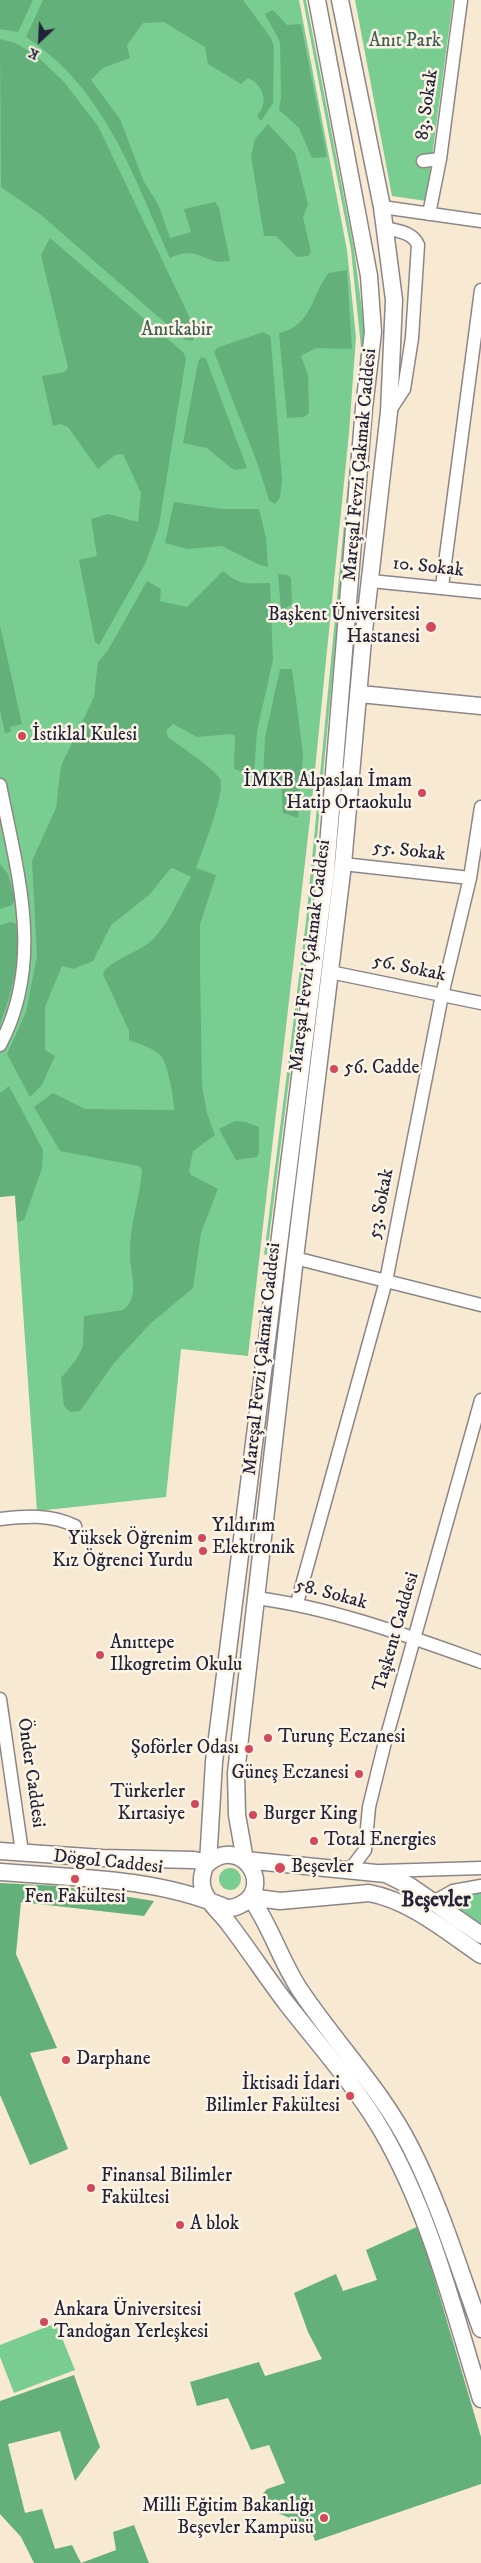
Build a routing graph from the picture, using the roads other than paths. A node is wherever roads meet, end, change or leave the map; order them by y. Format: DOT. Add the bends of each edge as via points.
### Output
graph roads {
  1 [pos="317,0"];
  2 [pos="340,0"];
  3 [pos="461,0"];
  4 [pos="440,160"];
  5 [pos="423,161"];
  6 [pos="382,207"];
  7 [pos="429,214"];
  8 [pos="481,221"];
  9 [pos="385,228"];
  10 [pos="481,290"];
  11 [pos="389,412"];
  12 [pos="371,581"];
  13 [pos="442,586"];
  14 [pos="481,592"];
  15 [pos="360,694"];
  16 [pos="481,706"];
  17 [pos="0,785"];
  18 [pos="481,807"];
  19 [pos="343,864"];
  20 [pos="470,878"];
  21 [pos="330,972"];
  22 [pos="442,995"];
  23 [pos="481,1002"];
  24 [pos="0,1045"];
  25 [pos="294,1258"];
  26 [pos="386,1282"];
  27 [pos="481,1305"];
  28 [pos="481,1400"];
  29 [pos="0,1519"];
  30 [pos="77,1538"];
  31 [pos="256,1598"];
  32 [pos="297,1604"];
  33 [pos="414,1638"];
  34 [pos="481,1662"];
  35 [pos="0,1699"];
  36 [pos="2,1725"];
  37 [pos="0,1851"];
  38 [pos="22,1852"];
  39 [pos="244,1860"];
  40 [pos="208,1863"];
  41 [pos="481,1867"];
  42 [pos="350,1871"];
  43 [pos="376,1871"];
  44 [pos="0,1872"];
  45 [pos="481,1886"];
  46 [pos="250,1897"];
  47 [pos="209,1900"];
  48 [pos="433,1902"];
  49 [pos="423,1917"];
  50 [pos="481,1935"];
  51 [pos="481,1955"];
  52 [pos="481,2329"];
  53 [pos="481,2399"];
  1 -- 40 [label="main road, Mareşal Fevzi Çakmak Caddesi" via="369,276 373,332 326,870 214,1762"];
  2 -- 6 [label="main road, Mareşal Fevzi Çakmak Caddesi"];
  3 -- 4 [label="street, 83. Sokak"];
  4 -- 5 [label="street"];
  4 -- 7 [label="street, 83. Sokak"];
  6 -- 7 [label="street"];
  6 -- 9 [label="main road, Mareşal Fevzi Çakmak Caddesi"];
  7 -- 8 [label="street"];
  9 -- 11 [label="main road, Mareşal Fevzi Çakmak Caddesi" via="394,300"];
  9 -- 11 [label="street" via="409,234 418,245 412,338 404,388"];
  10 -- 13 [label="street"];
  11 -- 12 [label="main road, Mareşal Fevzi Çakmak Caddesi"];
  12 -- 13 [label="street, 10. Sokak"];
  12 -- 15 [label="main road, Mareşal Fevzi Çakmak Caddesi"];
  13 -- 14 [label="street, 10. Sokak"];
  15 -- 16 [label="main road"];
  15 -- 19 [label="main road, Mareşal Fevzi Çakmak Caddesi"];
  17 -- 24 [label="street" via="24,908 26,940 26,962 19,996"];
  18 -- 20 [label="street, 53. Sokak"];
  19 -- 20 [label="street, 55. Sokak"];
  19 -- 21 [label="main road, Mareşal Fevzi Çakmak Caddesi"];
  20 -- 22 [label="street, 53. Sokak"];
  21 -- 22 [label="street, 56. Sokak"];
  21 -- 25 [label="main road, Mareşal Fevzi Çakmak Caddesi"];
  22 -- 23 [label="street, 56. Sokak"];
  22 -- 26 [label="street, 53. Sokak"];
  25 -- 26 [label="street"];
  25 -- 31 [label="main road, Mareşal Fevzi Çakmak Caddesi"];
  26 -- 27 [label="street"];
  26 -- 32 [label="street, 53. Sokak"];
  28 -- 33 [label="street, Taşkent Caddesi"];
  29 -- 30 [label="street" via="29,1516 63,1520 74,1526"];
  31 -- 32 [label="street, 58. Sokak"];
  31 -- 39 [label="main road, Mareşal Fevzi Çakmak Caddesi" via="236,1773 237,1815"];
  32 -- 33 [label="street, 58. Sokak"];
  33 -- 34 [label="street, 58. Sokak"];
  33 -- 42 [label="street, Taşkent Caddesi" via="369,1807 365,1850"];
  35 -- 36 [label="street, Önder Caddesi"];
  36 -- 38 [label="street, Önder Caddesi"];
  37 -- 38 [label="main road, Dögol Caddesi"];
  38 -- 40 [label="main road, Dögol Caddesi"];
  39 -- 40 [label="main road" via="228,1854"];
  39 -- 42 [label="main road"];
  39 -- 46 [label="main road" via="250,1866 255,1881"];
  40 -- 47 [label="main road" via="201,1884"];
  41 -- 43 [label="street"];
  42 -- 43 [label="main road"];
  43 -- 48 [label="main road" via="410,1886"];
  44 -- 47 [label="main road, Dögol Caddesi" via="133,1882"];
  45 -- 48 [label="street" via="453,1892"];
  46 -- 47 [label="main road" via="231,1908"];
  46 -- 49 [label="main road" via="280,1901 369,1893 406,1905"];
  46 -- 52 [label="main road" via="264,1917 300,1991 368,2079 412,2149"];
  47 -- 53 [label="main road" via="362,2100 382,2131 402,2168 434,2245"];
  48 -- 49 [label="main road"];
  48 -- 50 [label="main road"];
  49 -- 51 [label="main road"];
}
